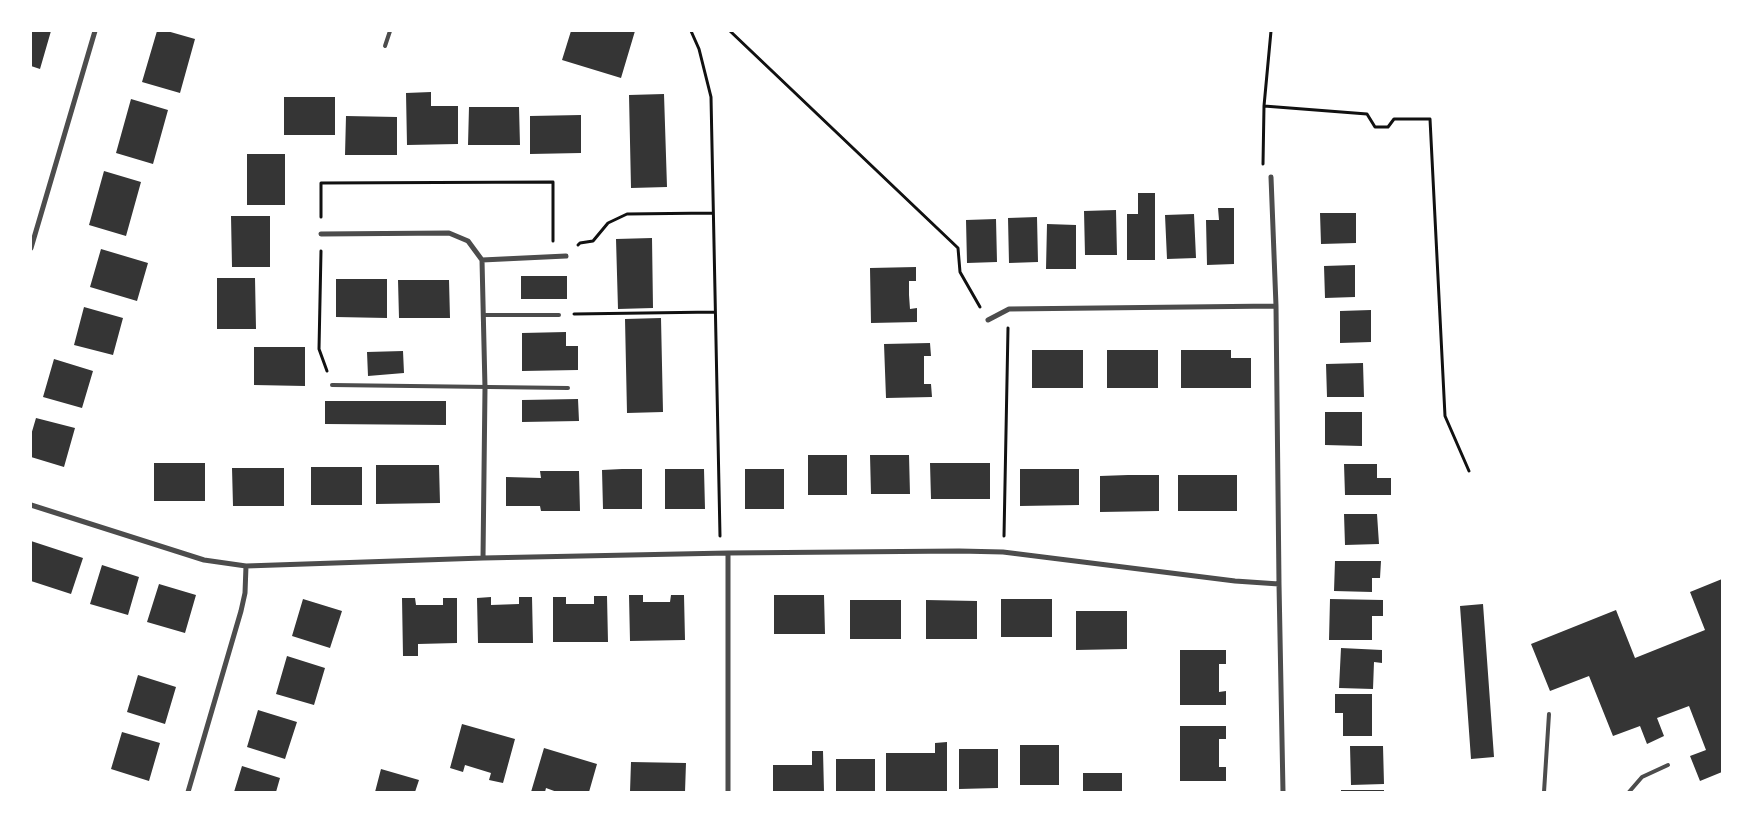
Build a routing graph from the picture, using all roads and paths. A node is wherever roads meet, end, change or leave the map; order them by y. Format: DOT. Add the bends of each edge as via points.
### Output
graph roads {
  1 [pos="95,31"];
  2 [pos="390,31"];
  3 [pos="691,31"];
  4 [pos="730,31"];
  5 [pos="1271,31"];
  6 [pos="385,46"];
  7 [pos="1264,106"];
  8 [pos="1271,177"];
  9 [pos="713,213"];
  10 [pos="321,234"];
  11 [pos="31,248"];
  12 [pos="566,256"];
  13 [pos="482,260"];
  14 [pos="1276,306"];
  15 [pos="1009,309"];
  16 [pos="715,312"];
  17 [pos="560,314"];
  18 [pos="484,315"];
  19 [pos="988,320"];
  20 [pos="332,386"];
  21 [pos="484,388"];
  22 [pos="568,388"];
  23 [pos="1469,471"];
  24 [pos="31,505"];
  25 [pos="1003,552"];
  26 [pos="728,553"];
  27 [pos="482,558"];
  28 [pos="246,566"];
  29 [pos="1279,584"];
  30 [pos="1549,714"];
  31 [pos="1668,765"];
  32 [pos="188,792"];
  33 [pos="728,792"];
  34 [pos="1283,792"];
  35 [pos="1544,792"];
  36 [pos="1629,792"];
  1 -- 11 [label="street"];
  2 -- 6 [label="lane"];
  3 -- 9 [label="path" via="711,97"];
  4 -- 19 [label="path" via="958,248 960,272"];
  5 -- 7 [label="path"];
  7 -- 8 [label="path" via="1262,176"];
  7 -- 23 [label="path" via="1368,114 1375,127 1388,127 1394,119 1430,119 1445,416"];
  8 -- 14 [label="street"];
  9 -- 12 [label="path" via="627,214 608,223 593,241 580,243"];
  9 -- 16 [label="path"];
  10 -- 13 [label="street" via="449,233 468,241"];
  12 -- 13 [label="street"];
  13 -- 18 [label="street"];
  14 -- 15 [label="street"];
  14 -- 29 [label="street"];
  15 -- 19 [label="street"];
  15 -- 25 [label="path"];
  16 -- 17 [label="path"];
  16 -- 26 [label="path" via="720,536"];
  17 -- 18 [label="lane"];
  18 -- 21 [label="street"];
  20 -- 21 [label="lane"];
  21 -- 22 [label="lane"];
  21 -- 27 [label="street"];
  24 -- 28 [label="street" via="204,560"];
  25 -- 26 [label="street"];
  25 -- 29 [label="street"];
  26 -- 27 [label="street"];
  26 -- 33 [label="street"];
  27 -- 28 [label="street"];
  28 -- 32 [label="street" via="241,611"];
  29 -- 34 [label="street"];
  30 -- 35 [label="lane"];
  31 -- 36 [label="lane" via="1642,777"];
}
